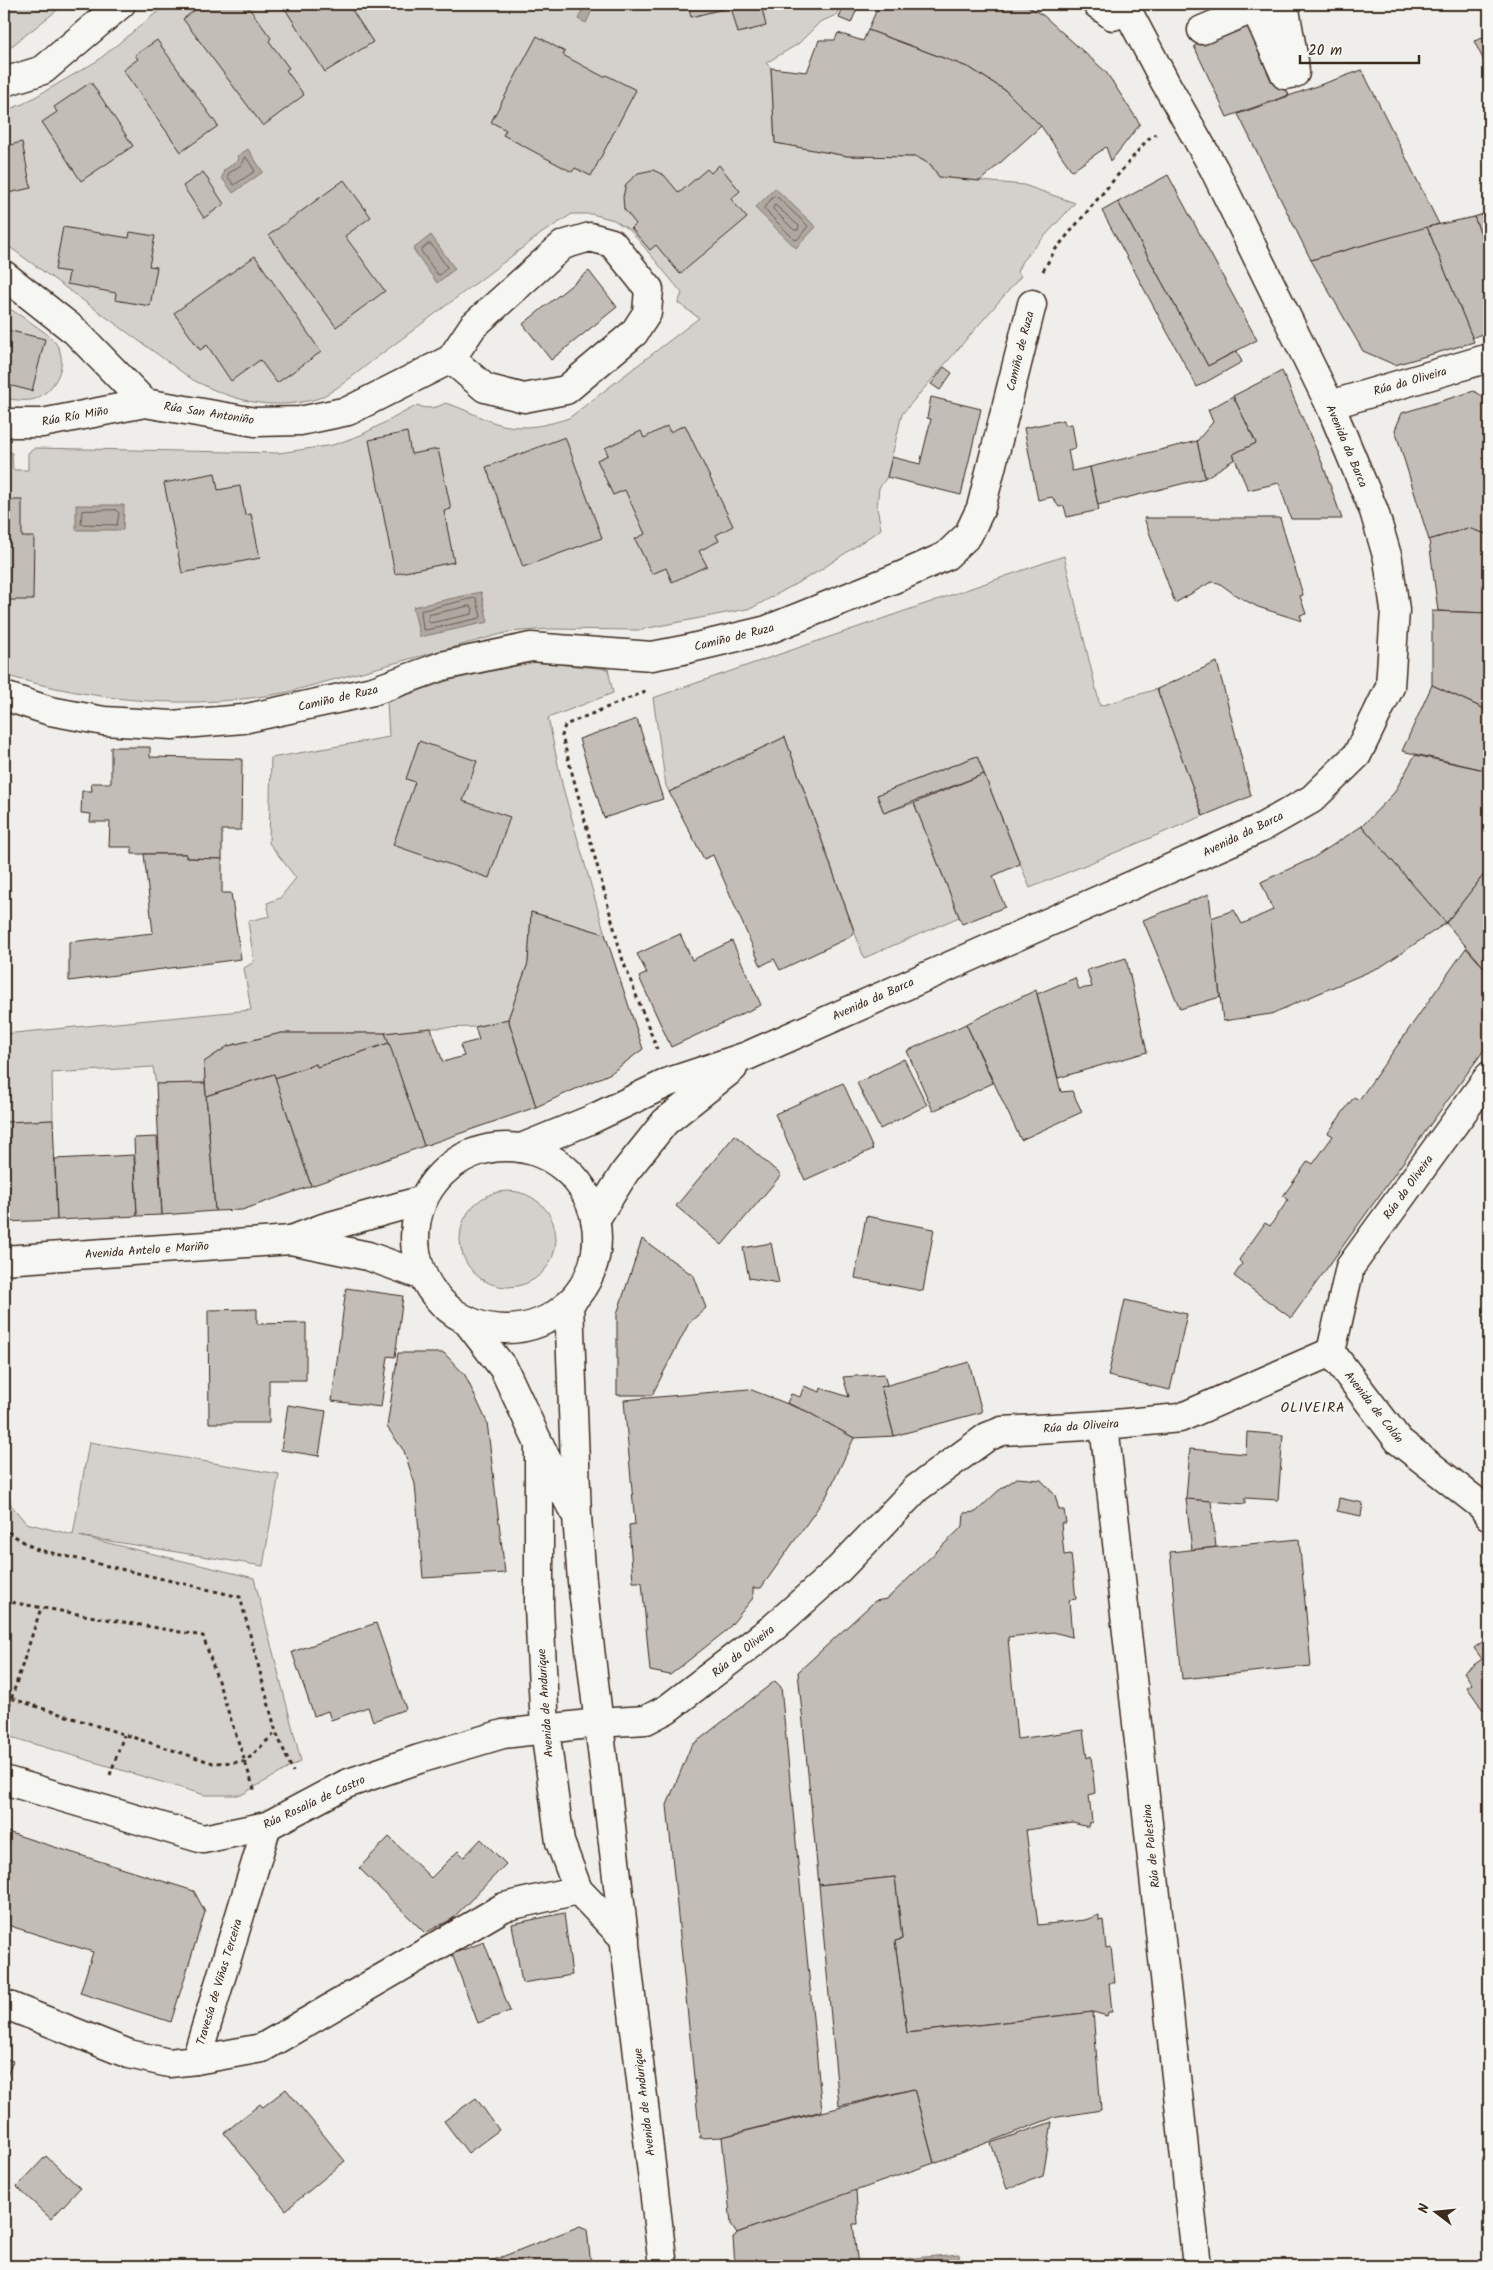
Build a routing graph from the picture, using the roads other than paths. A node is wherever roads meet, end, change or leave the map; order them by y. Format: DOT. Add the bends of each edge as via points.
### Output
graph roads {
  1 [pos="121,4"];
  2 [pos="1284,4"];
  3 [pos="1109,7"];
  4 [pos="1202,30"];
  5 [pos="4,82"];
  6 [pos="4,275"];
  7 [pos="1032,304"];
  8 [pos="1489,358"];
  9 [pos="451,359"];
  10 [pos="145,403"];
  11 [pos="1330,405"];
  12 [pos="4,423"];
  13 [pos="4,696"];
  14 [pos="748,1056"];
  15 [pos="1489,1076"];
  16 [pos="521,1148"];
  17 [pos="423,1200"];
  18 [pos="595,1220"];
  19 [pos="291,1240"];
  20 [pos="4,1260"];
  21 [pos="423,1276"];
  22 [pos="569,1303"];
  23 [pos="466,1320"];
  24 [pos="1331,1352"];
  25 [pos="1104,1425"];
  26 [pos="539,1444"];
  27 [pos="577,1516"];
  28 [pos="1489,1516"];
  29 [pos="597,1723"];
  30 [pos="546,1729"];
  31 [pos="4,1780"];
  32 [pos="267,1826"];
  33 [pos="578,1890"];
  34 [pos="625,1939"];
  35 [pos="4,2004"];
  36 [pos="196,2060"];
  37 [pos="663,2266"];
  38 [pos="1197,2266"];
  1 -- 5 [label="street" via="43,70"];
  2 -- 4 [label="street" via="1294,73 1285,75 1255,8"];
  3 -- 11 [label="street, Avenida da Barca" via="1165,82 1214,169"];
  6 -- 10 [label="street" via="75,331"];
  7 -- 13 [label="street, Camiño de Ruza" via="981,508 968,535 946,556 767,630 652,656 531,647 442,666 373,691 243,719 172,726 104,721 50,711"];
  8 -- 11 [label="street, Rúa da Oliveira"];
  9 -- 9 [label="street" via="473,326 564,245 590,237 612,244 649,289 646,313 634,333 566,390 524,398 486,388"];
  9 -- 10 [label="street, Rúa San Antoniño" via="348,411 300,421 255,422"];
  10 -- 12 [label="street, Rúa Río Miño" via="42,423"];
  11 -- 14 [label="street, Avenida da Barca" via="1374,511 1388,559 1395,610 1390,687 1357,755 1312,799 1261,828"];
  14 -- 16 [label="street" via="669,1082 590,1120"];
  14 -- 18 [label="street" via="665,1122 625,1172"];
  15 -- 24 [label="street, Rúa da Oliveira" via="1350,1267"];
  16 -- 17 [label="street" via="497,1147 467,1156 436,1180"];
  16 -- 18 [label="street" via="542,1154 561,1165 588,1199"];
  17 -- 19 [label="street, Avenida Antelo e Mariño"];
  17 -- 21 [label="street" via="415,1238"];
  18 -- 22 [label="street" via="597,1242 592,1265 583,1286"];
  19 -- 20 [label="street, Avenida Antelo e Mariño"];
  19 -- 21 [label="street, Avenida Antelo e Mariño" via="368,1256"];
  21 -- 23 [label="street" via="439,1299"];
  22 -- 23 [label="street" via="552,1317 516,1328 487,1327"];
  22 -- 27 [label="street, Avenida de Andurique"];
  23 -- 26 [label="street" via="504,1369"];
  24 -- 25 [label="street, Rúa da Oliveira" via="1180,1418"];
  24 -- 28 [label="street, Avenida de Colón" via="1399,1441 1482,1506"];
  25 -- 29 [label="street, Rúa da Oliveira" via="1002,1432 987,1437 917,1488 839,1569 774,1628 667,1709 646,1720"];
  25 -- 38 [label="street, Rúa de Palestina"];
  26 -- 27 [label="street"];
  26 -- 30 [label="street, Avenida de Andurique" via="539,1607"];
  27 -- 29 [label="street, Avenida de Andurique"];
  29 -- 30 [label="street, Rúa Rosalía de Castro"];
  29 -- 34 [label="street, Avenida de Andurique"];
  30 -- 32 [label="street, Rúa Rosalía de Castro" via="503,1734 346,1784"];
  30 -- 33 [label="street, Avenida de Andurique" via="560,1842"];
  31 -- 32 [label="street, Rúa Rosalía de Castro" via="203,1839"];
  32 -- 36 [label="street, Travesía de Viñas Terceira"];
  33 -- 34 [label="street, Avenida de Andurique"];
  33 -- 36 [label="street" via="504,1907 262,2048"];
  34 -- 37 [label="street, Avenida de Andurique"];
  35 -- 36 [label="street, Travesía de Viñas Terceira" via="129,2054 169,2063"];
}
